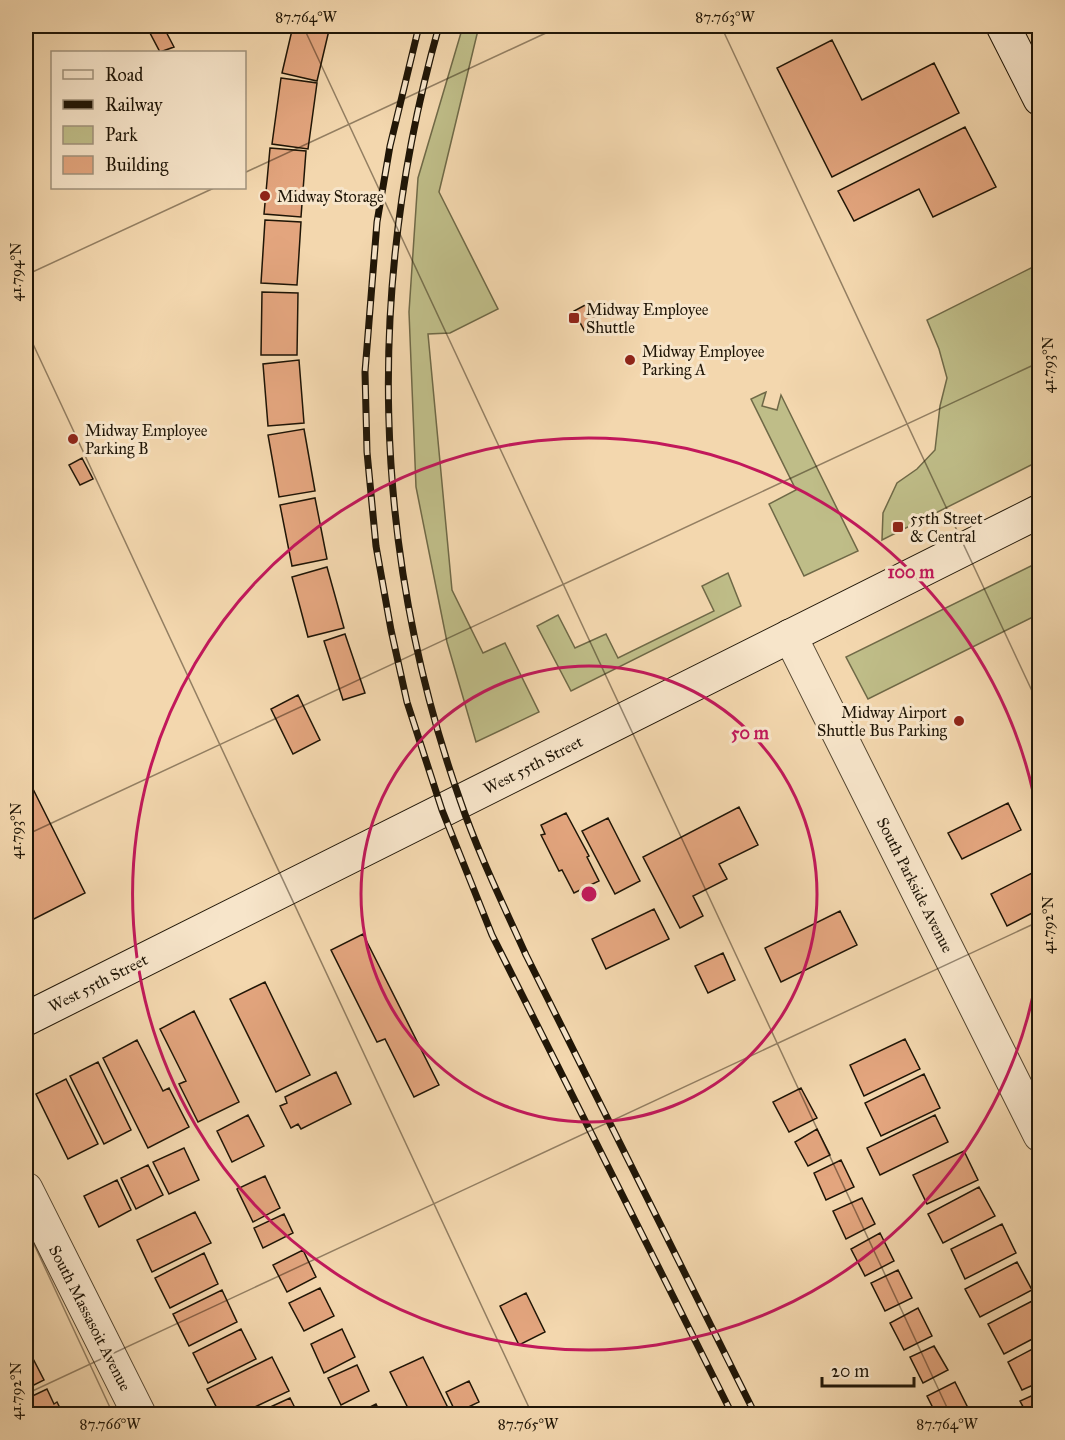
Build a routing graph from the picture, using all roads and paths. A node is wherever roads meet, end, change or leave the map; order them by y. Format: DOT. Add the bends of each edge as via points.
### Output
graph roads {
  1 [pos="1003,26"];
  2 [pos="1040,99"];
  3 [pos="1040,511"];
  4 [pos="790,636"];
  5 [pos="26,1019"];
  6 [pos="1040,1135"];
  7 [pos="26,1189"];
  8 [pos="139,1414"];
  1 -- 2 [label="main road"];
  3 -- 4 [label="main road, West 55th Street"];
  4 -- 5 [label="main road, West 55th Street"];
  4 -- 6 [label="main road, South Parkside Avenue"];
  7 -- 8 [label="main road, South Massasoit Avenue"];
}
